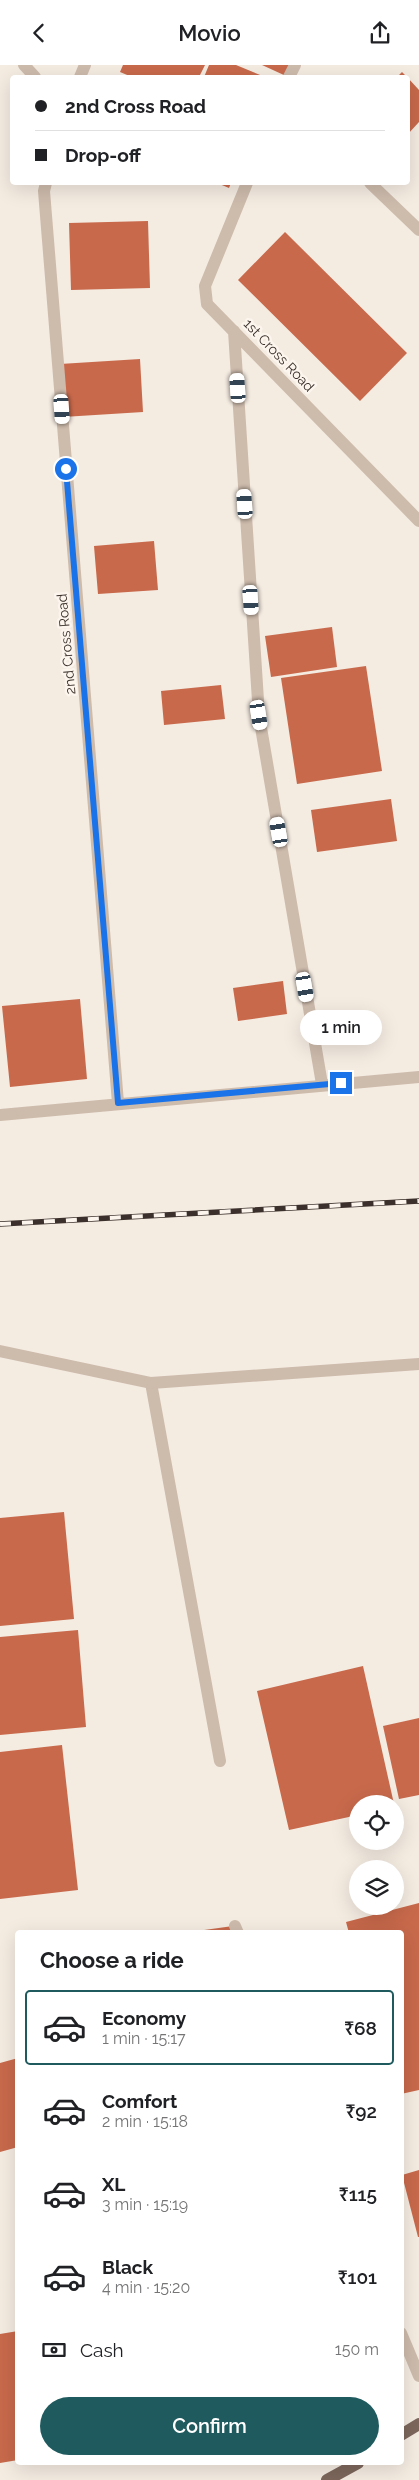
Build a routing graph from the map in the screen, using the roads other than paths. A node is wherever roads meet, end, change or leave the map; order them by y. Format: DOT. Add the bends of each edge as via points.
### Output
graph roads {
  1 [pos="24,65"];
  2 [pos="33,75"];
  3 [pos="46,185"];
  4 [pos="246,185"];
  5 [pos="372,185"];
  6 [pos="419,230"];
  7 [pos="234,331"];
  8 [pos="419,521"];
  9 [pos="419,1077"];
  10 [pos="322,1084"];
  11 [pos="118,1103"];
  12 [pos="0,1115"];
  13 [pos="0,1351"];
  14 [pos="419,1364"];
  15 [pos="151,1383"];
  16 [pos="220,1761"];
  17 [pos="404,2340"];
  18 [pos="419,2376"];
  19 [pos="419,2424"];
  20 [pos="404,2433"];
  21 [pos="354,2465"];
  22 [pos="328,2480"];
  1 -- 2 [label="street"];
  3 -- 11 [label="street, 2nd Cross Road"];
  4 -- 7 [label="street, 1st Cross Road" via="205,286 207,304"];
  5 -- 6 [label="street"];
  7 -- 8 [label="street, 1st Cross Road"];
  7 -- 10 [label="street" via="259,715"];
  9 -- 10 [label="street"];
  10 -- 11 [label="street"];
  11 -- 12 [label="street"];
  13 -- 15 [label="street"];
  14 -- 15 [label="street"];
  15 -- 16 [label="street"];
  17 -- 18 [label="street"];
  19 -- 20 [label="main road"];
  21 -- 22 [label="main road"];
}
